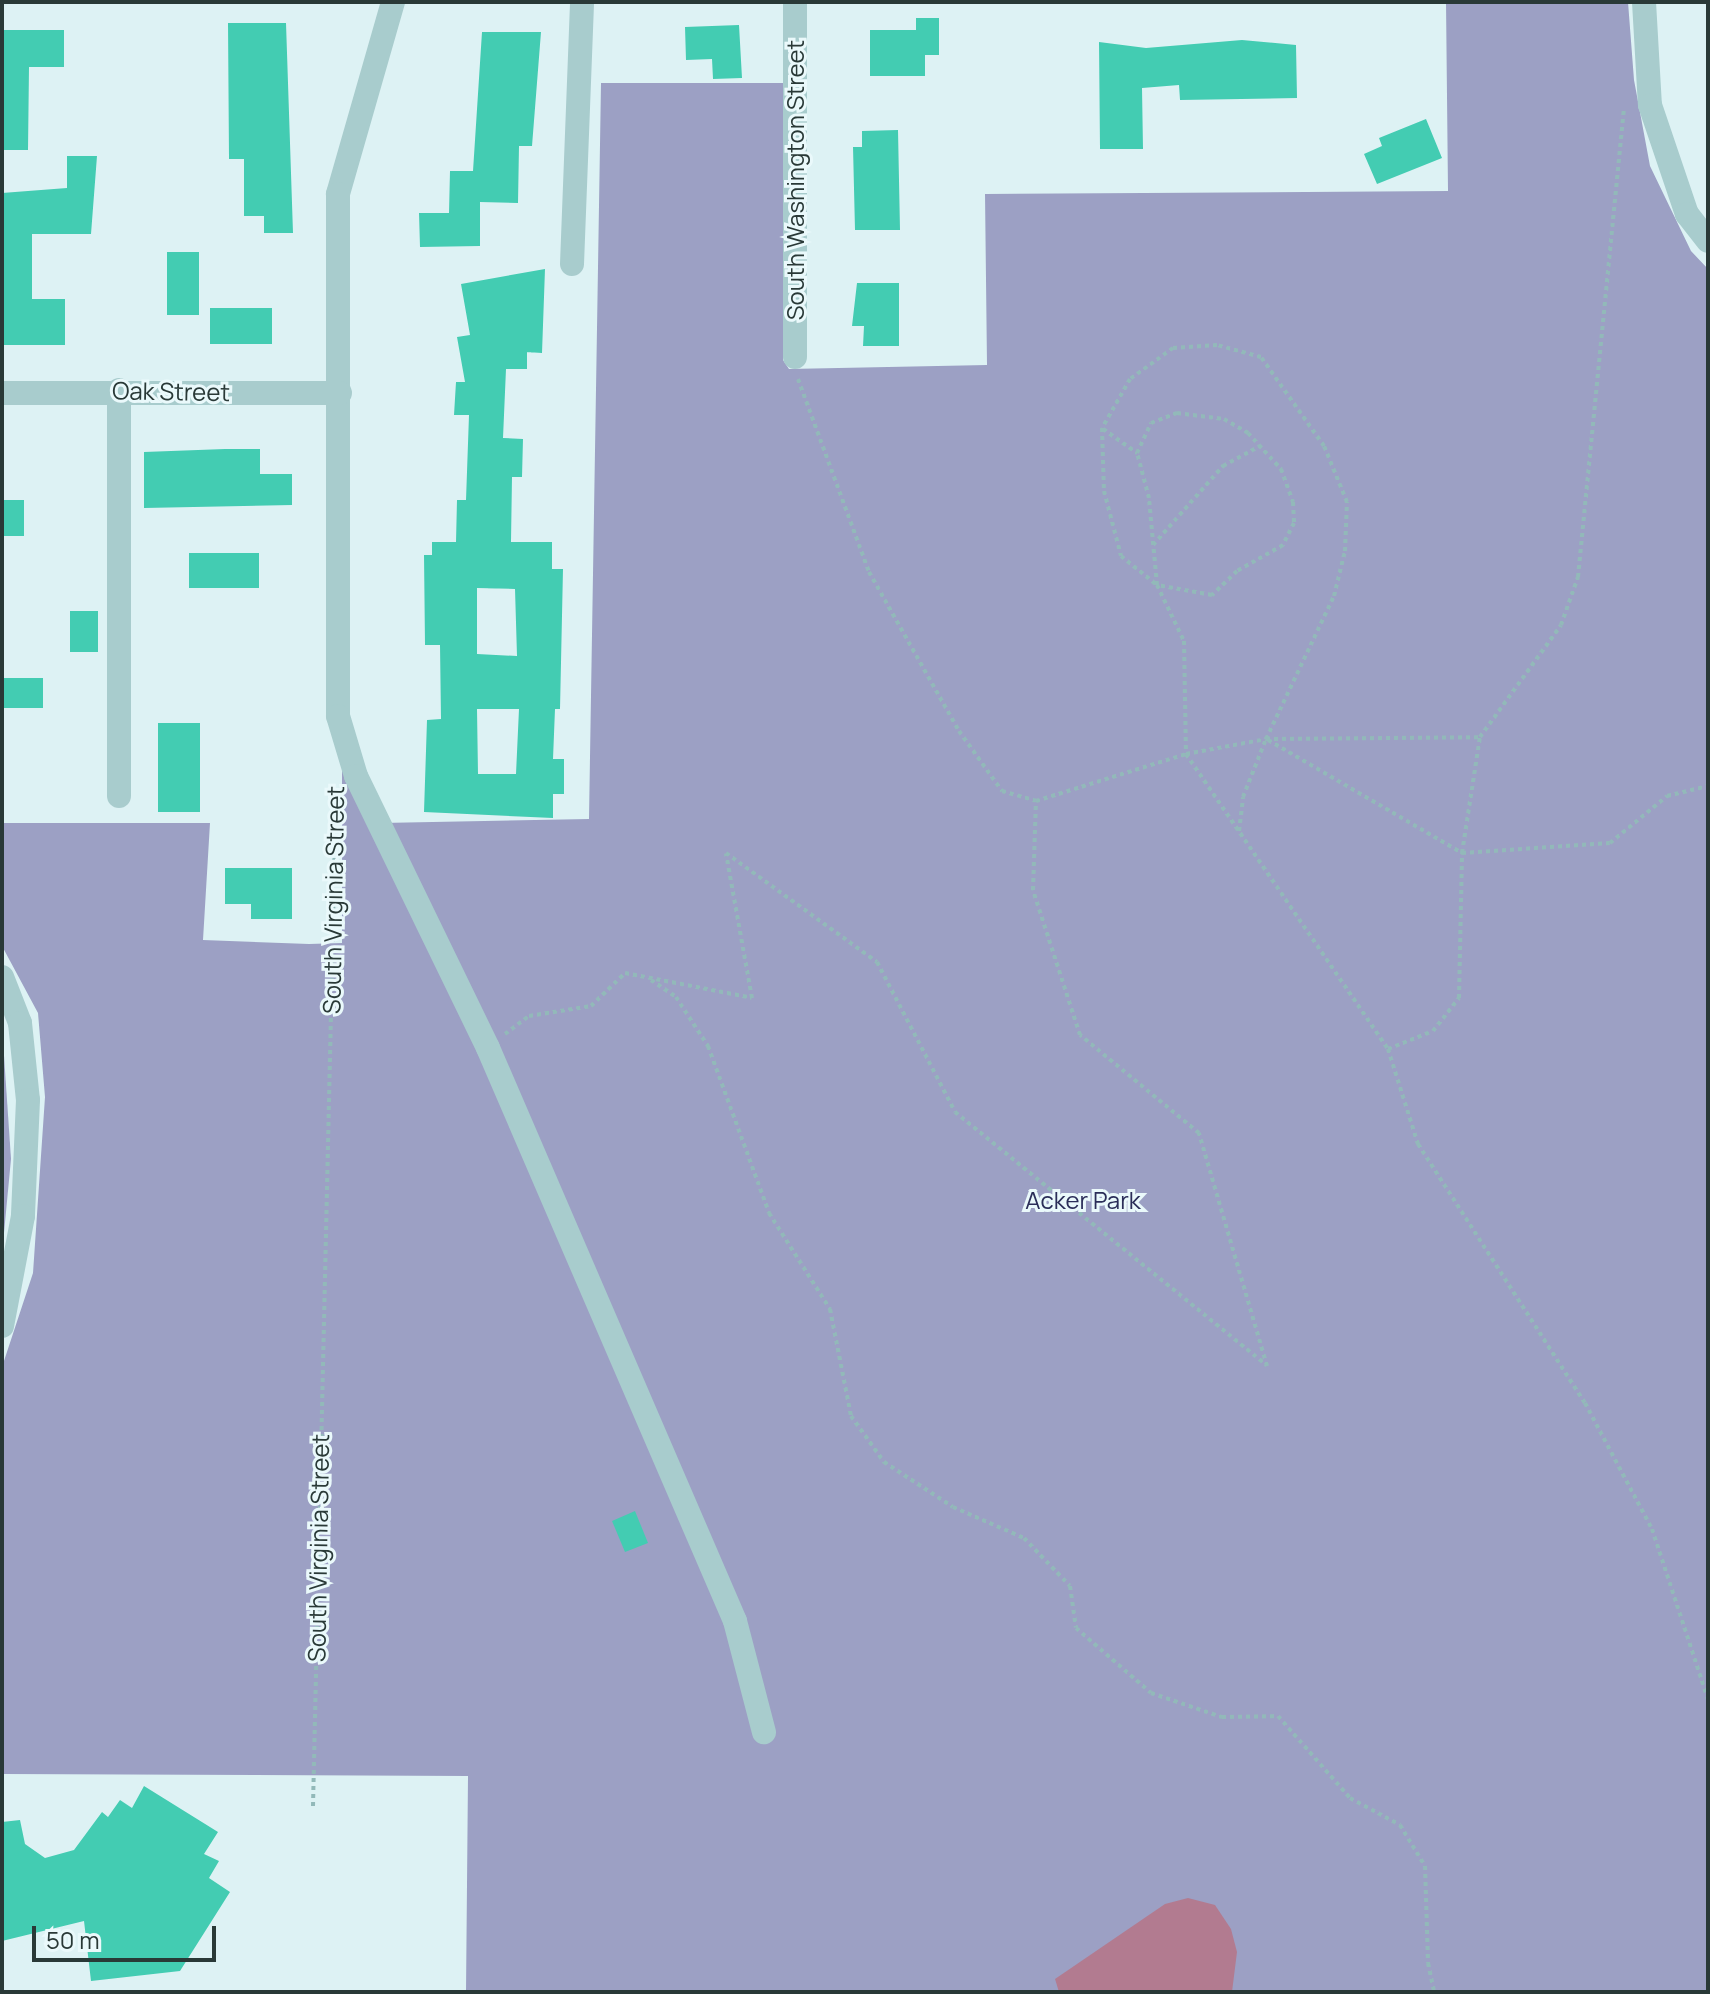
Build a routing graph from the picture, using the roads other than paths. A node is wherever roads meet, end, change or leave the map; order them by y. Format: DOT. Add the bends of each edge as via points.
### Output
graph roads {
  1 [pos="393,2"];
  2 [pos="582,2"];
  3 [pos="795,2"];
  4 [pos="1644,2"];
  5 [pos="1708,241"];
  6 [pos="572,264"];
  7 [pos="795,357"];
  8 [pos="119,390"];
  9 [pos="2,393"];
  10 [pos="340,393"];
  11 [pos="119,796"];
  12 [pos="2,977"];
  13 [pos="2,1326"];
  14 [pos="764,1732"];
  1 -- 10 [label="street" via="338,194"];
  2 -- 6 [label="street"];
  3 -- 7 [label="street, South Washington Street"];
  4 -- 5 [label="street" via="1650,105 1687,214"];
  8 -- 9 [label="street, Oak Street"];
  8 -- 10 [label="street, Oak Street"];
  8 -- 11 [label="street"];
  10 -- 14 [label="street" via="338,716 356,776 488,1048 735,1621"];
  12 -- 13 [label="street" via="20,1023 28,1100 20,1242"];
}
